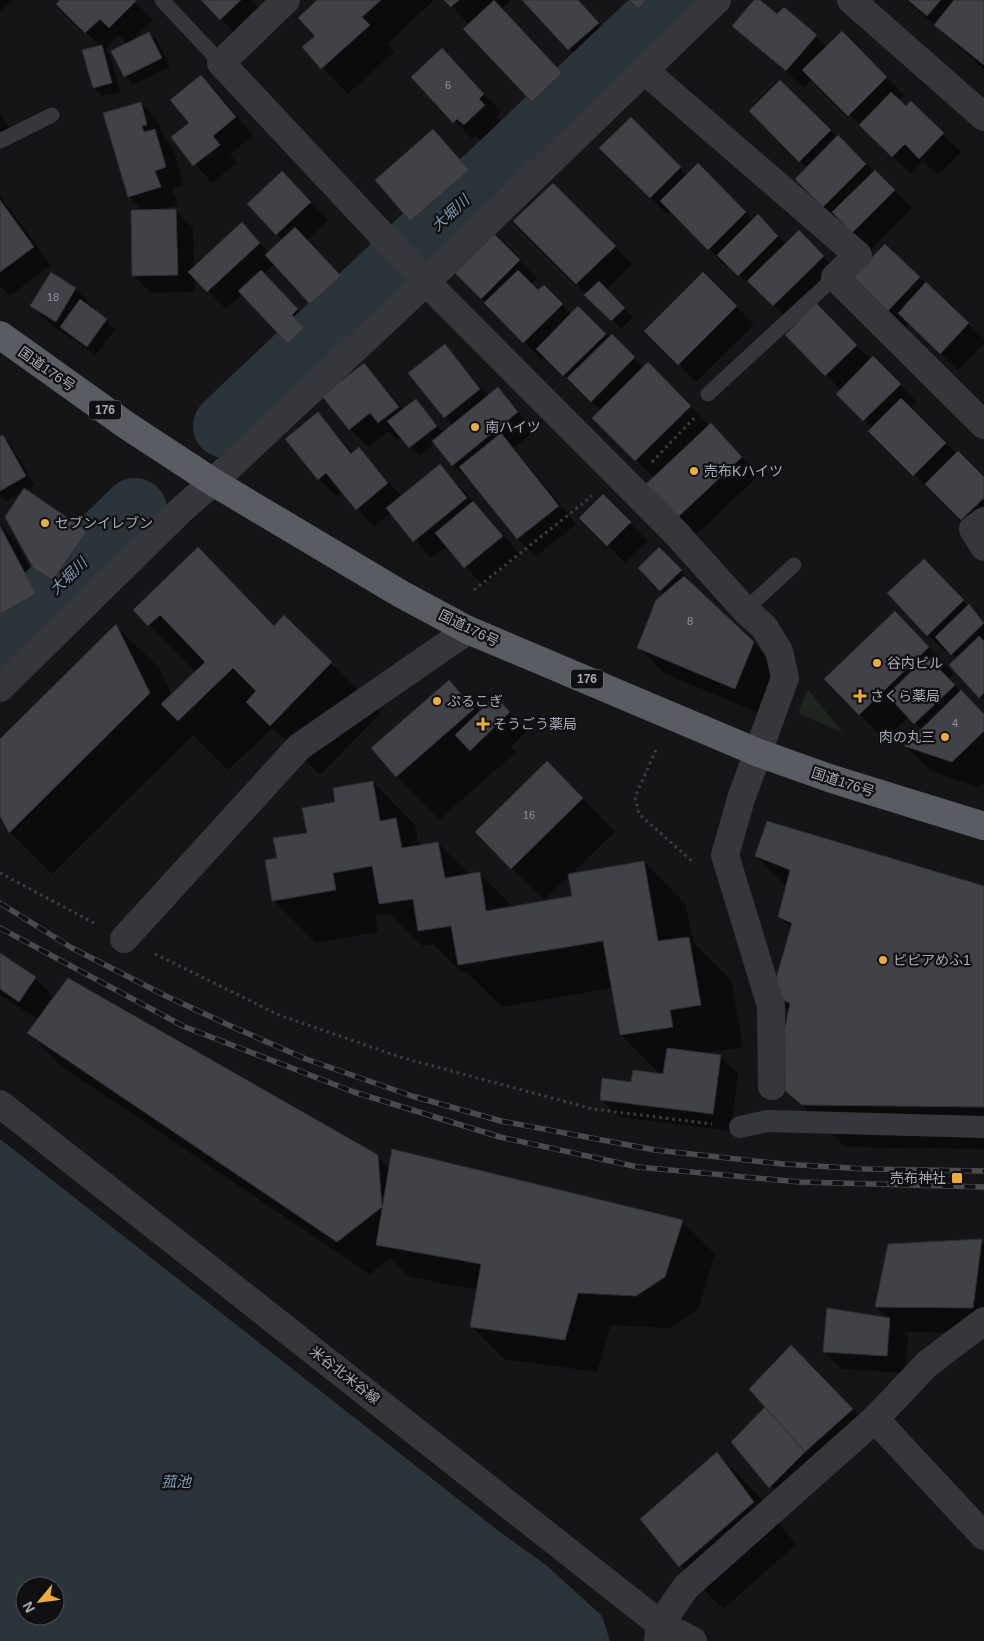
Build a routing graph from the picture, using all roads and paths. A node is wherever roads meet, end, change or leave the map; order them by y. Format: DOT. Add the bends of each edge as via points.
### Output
graph roads {
  1 [pos="162,0"];
  2 [pos="286,0"];
  3 [pos="717,0"];
  4 [pos="851,0"];
  5 [pos="221,63"];
  6 [pos="645,71"];
  7 [pos="52,115"];
  8 [pos="984,117"];
  9 [pos="0,141"];
  10 [pos="411,265"];
  11 [pos="835,277"];
  12 [pos="0,335"];
  13 [pos="708,394"];
  14 [pos="984,424"];
  15 [pos="624,481"];
  16 [pos="213,482"];
  17 [pos="984,521"];
  18 [pos="984,547"];
  19 [pos="794,565"];
  20 [pos="474,590"];
  21 [pos="745,610"];
  22 [pos="468,630"];
  23 [pos="0,688"];
  24 [pos="656,750"];
  25 [pos="759,753"];
  26 [pos="984,826"];
  27 [pos="700,869"];
  28 [pos="0,872"];
  29 [pos="124,939"];
  30 [pos="772,1086"];
  31 [pos="0,1104"];
  32 [pos="984,1126"];
  33 [pos="740,1127"];
  34 [pos="984,1321"];
  35 [pos="875,1418"];
  36 [pos="984,1536"];
  37 [pos="659,1632"];
  38 [pos="693,1641"];
  1 -- 5 [label="lane"];
  2 -- 5 [label="street"];
  3 -- 6 [label="street"];
  4 -- 8 [label="street"];
  5 -- 10 [label="street"];
  6 -- 10 [label="street"];
  6 -- 11 [label="street" via="858,255"];
  7 -- 9 [label="lane"];
  10 -- 15 [label="street"];
  10 -- 16 [label="street"];
  11 -- 13 [label="lane"];
  11 -- 14 [label="street"];
  12 -- 16 [label="highway, 国道176号 / 176" via="126,425"];
  13 -- 15 [label="path" via="702,410"];
  15 -- 20 [label="path"];
  15 -- 21 [label="street"];
  16 -- 22 [label="highway, 国道176号 / 176"];
  16 -- 23 [label="street" via="180,510"];
  17 -- 18 [label="street" via="972,529"];
  19 -- 21 [label="lane"];
  21 -- 25 [label="street" via="764,627 779,651 785,678"];
  22 -- 25 [label="highway, 国道176号 / 176"];
  22 -- 29 [label="street" via="299,747"];
  24 -- 27 [label="path" via="635,797 639,814"];
  25 -- 26 [label="highway, 国道176号 / 176"];
  25 -- 30 [label="street" via="741,799 725,855 771,1006"];
  28 -- 29 [label="path"];
  29 -- 33 [label="path" via="279,1015 403,1058 593,1108"];
  31 -- 37 [label="street, 米谷北米谷線"];
  32 -- 33 [label="street" via="767,1121"];
  34 -- 35 [label="street" via="927,1364"];
  35 -- 36 [label="street"];
  35 -- 37 [label="street" via="686,1587"];
  37 -- 38 [label="street, 米谷北米谷線"];
}
